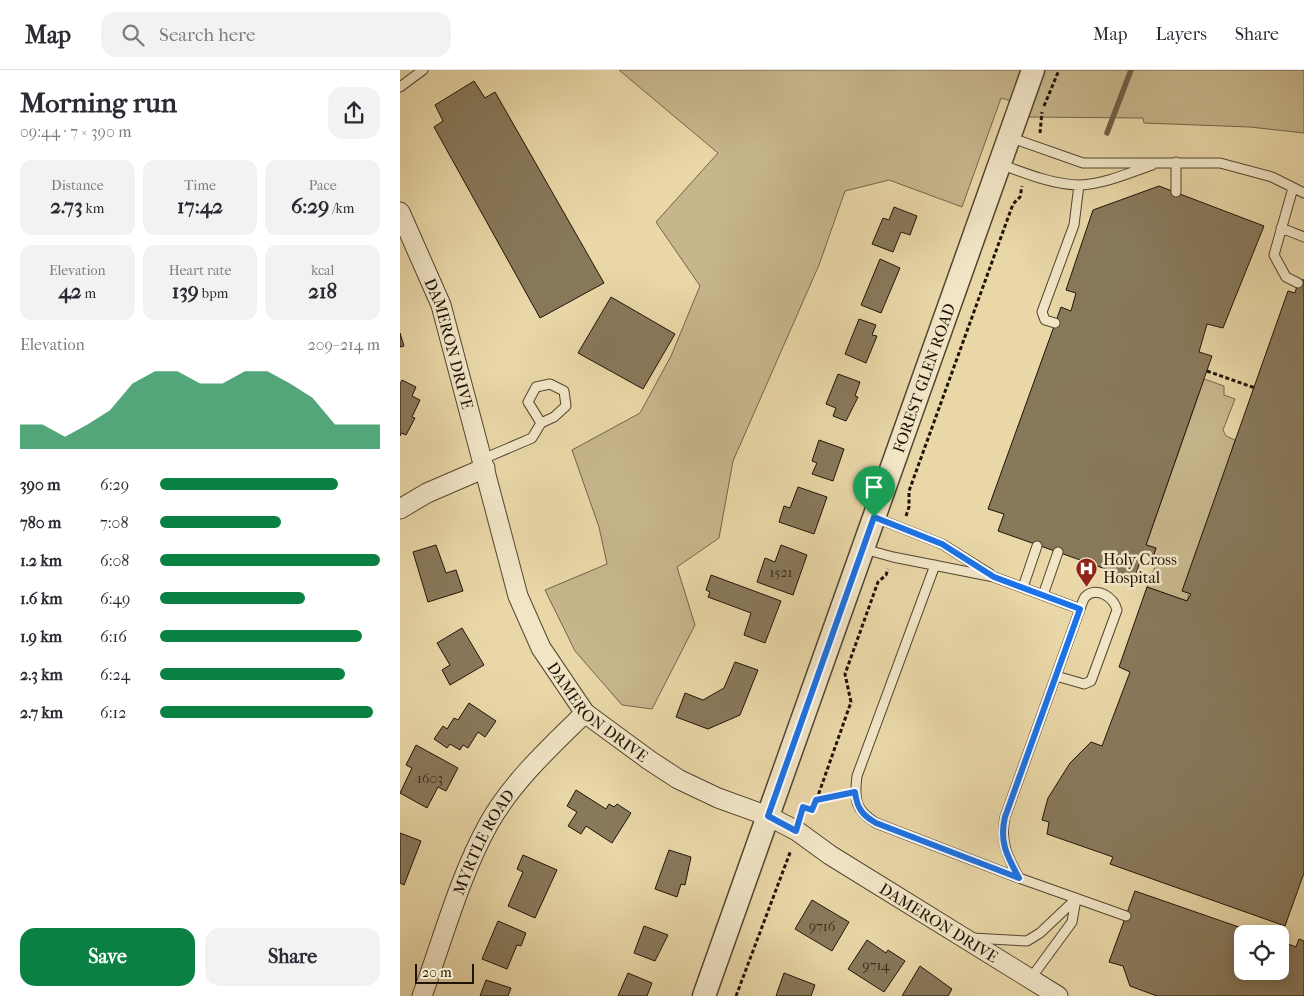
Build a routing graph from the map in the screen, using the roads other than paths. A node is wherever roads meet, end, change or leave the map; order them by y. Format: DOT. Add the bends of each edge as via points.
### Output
graph roads {
  1 [pos="423,70"];
  2 [pos="1033,70"];
  3 [pos="400,87"];
  4 [pos="1009,137"];
  5 [pos="1176,162"];
  6 [pos="999,164"];
  7 [pos="1156,164"];
  8 [pos="1079,185"];
  9 [pos="1293,188"];
  10 [pos="1176,192"];
  11 [pos="1304,193"];
  12 [pos="400,212"];
  13 [pos="1281,228"];
  14 [pos="1304,237"];
  15 [pos="1298,283"];
  16 [pos="1054,323"];
  17 [pos="541,423"];
  18 [pos="484,464"];
  19 [pos="400,508"];
  20 [pos="874,517"];
  21 [pos="1037,546"];
  22 [pos="863,549"];
  23 [pos="1058,552"];
  24 [pos="934,565"];
  25 [pos="994,577"];
  26 [pos="1023,588"];
  27 [pos="1043,595"];
  28 [pos="1080,609"];
  29 [pos="1056,676"];
  30 [pos="585,713"];
  31 [pos="768,816"];
  32 [pos="1019,878"];
  33 [pos="1076,899"];
  34 [pos="1126,916"];
  35 [pos="963,937"];
  36 [pos="1031,978"];
  37 [pos="422,996"];
  38 [pos="704,996"];
  39 [pos="1058,996"];
  1 -- 3 [label="lane"];
  2 -- 4 [label="street, FOREST GLEN ROAD"];
  4 -- 6 [label="street, FOREST GLEN ROAD"];
  4 -- 7 [label="lane" via="1083,163"];
  5 -- 7 [label="lane"];
  5 -- 9 [label="lane" via="1220,163 1238,167 1272,177"];
  5 -- 10 [label="lane"];
  6 -- 8 [label="lane"];
  6 -- 20 [label="street, FOREST GLEN ROAD"];
  7 -- 8 [label="lane" via="1096,183"];
  8 -- 16 [label="lane" via="1074,225 1042,312 1045,320"];
  9 -- 11 [label="lane"];
  9 -- 13 [label="lane"];
  12 -- 18 [label="street, DAMERON DRIVE" via="441,305"];
  13 -- 14 [label="lane"];
  13 -- 15 [label="lane" via="1274,255 1286,277"];
  17 -- 17 [label="lane" via="566,406 564,391 550,384 536,387 528,402"];
  17 -- 18 [label="lane" via="532,438"];
  18 -- 19 [label="street"];
  18 -- 30 [label="street, DAMERON DRIVE" via="518,596 541,648"];
  20 -- 22 [label="street, FOREST GLEN ROAD"];
  20 -- 25 [label="lane" via="942,544"];
  21 -- 26 [label="lane"];
  22 -- 24 [label="lane"];
  22 -- 31 [label="street, FOREST GLEN ROAD"];
  23 -- 27 [label="lane"];
  24 -- 25 [label="lane"];
  24 -- 32 [label="lane" via="860,769 855,792 857,806 876,823"];
  25 -- 26 [label="lane"];
  26 -- 27 [label="lane"];
  27 -- 28 [label="lane"];
  28 -- 29 [label="lane"];
  28 -- 29 [label="lane" via="1086,597 1096,592 1106,594 1115,602 1117,610 1091,681 1084,684"];
  29 -- 32 [label="lane" via="1001,834"];
  30 -- 31 [label="street, DAMERON DRIVE" via="678,779"];
  30 -- 37 [label="street, MYRTLE ROAD" via="534,763 489,824 471,860"];
  31 -- 35 [label="street, DAMERON DRIVE"];
  31 -- 38 [label="street, FOREST GLEN ROAD"];
  32 -- 33 [label="lane"];
  33 -- 34 [label="lane"];
  33 -- 35 [label="lane" via="1040,933 1027,940"];
  33 -- 36 [label="lane" via="1072,922"];
  35 -- 36 [label="street, DAMERON DRIVE"];
  36 -- 39 [label="street, DAMERON DRIVE"];
}
